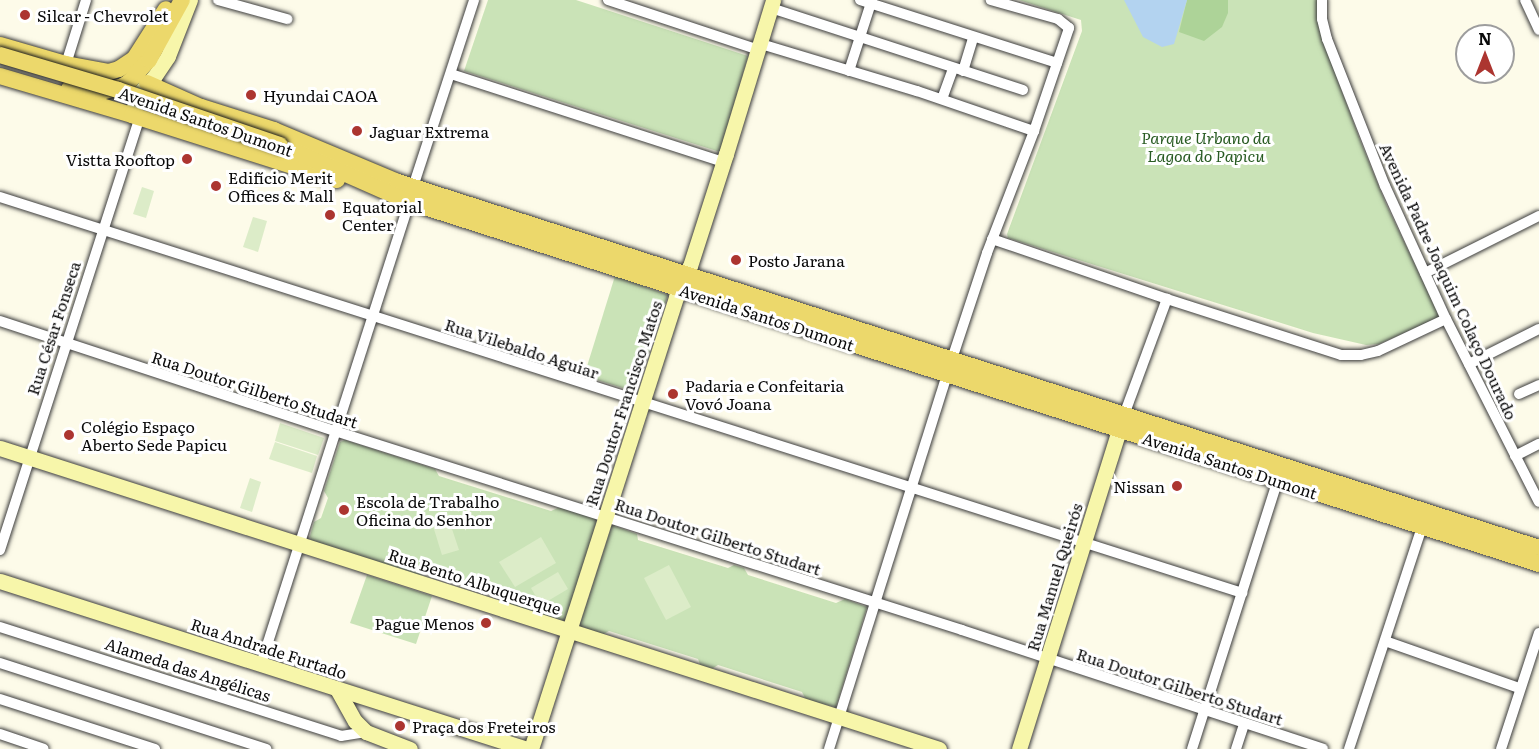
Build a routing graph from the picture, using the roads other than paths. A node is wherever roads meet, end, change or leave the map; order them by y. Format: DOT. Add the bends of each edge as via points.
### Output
graph roads {
  1 [pos="86,0"];
  2 [pos="171,0"];
  3 [pos="182,0"];
  4 [pos="190,0"];
  5 [pos="219,0"];
  6 [pos="474,0"];
  7 [pos="608,0"];
  8 [pos="991,0"];
  9 [pos="1322,0"];
  10 [pos="1525,0"];
  11 [pos="868,1"];
  12 [pos="772,4"];
  13 [pos="286,19"];
  14 [pos="1539,30"];
  15 [pos="860,36"];
  16 [pos="974,38"];
  17 [pos="0,45"];
  18 [pos="760,47"];
  19 [pos="0,55"];
  20 [pos="1057,63"];
  21 [pos="66,64"];
  22 [pos="0,67"];
  23 [pos="958,69"];
  24 [pos="849,71"];
  25 [pos="451,74"];
  26 [pos="0,76"];
  27 [pos="147,83"];
  28 [pos="1023,90"];
  29 [pos="942,99"];
  30 [pos="136,116"];
  31 [pos="1034,131"];
  32 [pos="723,162"];
  33 [pos="369,185"];
  34 [pos="411,194"];
  35 [pos="0,197"];
  36 [pos="1539,216"];
  37 [pos="103,230"];
  38 [pos="992,239"];
  39 [pos="1425,273"];
  40 [pos="683,282"];
  41 [pos="1167,299"];
  42 [pos="371,316"];
  43 [pos="1446,319"];
  44 [pos="0,321"];
  45 [pos="1539,329"];
  46 [pos="68,343"];
  47 [pos="1469,364"];
  48 [pos="950,367"];
  49 [pos="1539,385"];
  50 [pos="1519,394"];
  51 [pos="642,403"];
  52 [pos="1121,422"];
  53 [pos="335,431"];
  54 [pos="1539,444"];
  55 [pos="0,447"];
  56 [pos="1515,456"];
  57 [pos="31,457"];
  58 [pos="1278,480"];
  59 [pos="910,488"];
  60 [pos="1539,502"];
  61 [pos="606,516"];
  62 [pos="1424,520"];
  63 [pos="301,544"];
  64 [pos="1084,544"];
  65 [pos="1539,548"];
  66 [pos="0,550"];
  67 [pos="1539,564"];
  68 [pos="0,581"];
  69 [pos="1242,593"];
  70 [pos="876,603"];
  71 [pos="0,627"];
  72 [pos="569,630"];
  73 [pos="1539,633"];
  74 [pos="1385,641"];
  75 [pos="1048,658"];
  76 [pos="0,663"];
  77 [pos="261,664"];
  78 [pos="1519,688"];
  79 [pos="337,689"];
  80 [pos="0,699"];
  81 [pos="1203,711"];
  82 [pos="839,718"];
  83 [pos="1244,724"];
  84 [pos="366,732"];
  85 [pos="0,734"];
  86 [pos="1352,747"];
  87 [pos="44,749"];
  88 [pos="155,749"];
  89 [pos="266,749"];
  90 [pos="410,749"];
  91 [pos="529,749"];
  92 [pos="829,749"];
  93 [pos="939,749"];
  94 [pos="1019,749"];
  95 [pos="1191,749"];
  96 [pos="1236,749"];
  97 [pos="1323,749"];
  98 [pos="1501,749"];
  1 -- 21 [label="street"];
  2 -- 21 [label="main road" via="134,59 126,65 109,72"];
  3 -- 22 [label="main road" via="141,72 123,86 101,92 79,91"];
  4 -- 27 [label="street, Rua César Fonseca" via="168,56"];
  5 -- 13 [label="street"];
  6 -- 25 [label="street"];
  7 -- 18 [label="street"];
  8 -- 20 [label="street" via="1067,25"];
  9 -- 39 [label="street, Avenida Padre Joaquim Colaço Dourado" via="1322,19 1330,49"];
  10 -- 14 [label="street"];
  11 -- 15 [label="street"];
  11 -- 16 [label="street"];
  12 -- 15 [label="street"];
  12 -- 18 [label="street, Rua Doutor Francisco Matos"];
  15 -- 23 [label="street"];
  15 -- 24 [label="street"];
  16 -- 20 [label="street"];
  16 -- 23 [label="street"];
  17 -- 21 [label="main road"];
  18 -- 24 [label="street"];
  18 -- 32 [label="street, Rua Doutor Francisco Matos"];
  19 -- 33 [label="main road, Avenida Santos Dumont, bridge" via="280,145"];
  20 -- 31 [label="street"];
  23 -- 28 [label="street"];
  23 -- 29 [label="street"];
  24 -- 29 [label="street"];
  25 -- 32 [label="street"];
  25 -- 34 [label="street"];
  26 -- 30 [label="main road"];
  27 -- 30 [label="street, Rua César Fonseca" via="137,95"];
  27 -- 34 [label="main road, Avenida Santos Dumont" via="201,107 274,130"];
  29 -- 31 [label="street"];
  30 -- 33 [label="main road" via="345,183"];
  30 -- 37 [label="street, Rua César Fonseca"];
  31 -- 38 [label="street"];
  32 -- 40 [label="street, Rua Doutor Francisco Matos"];
  33 -- 34 [label="main road, Avenida Santos Dumont"];
  34 -- 40 [label="main road, Avenida Santos Dumont"];
  34 -- 42 [label="street"];
  35 -- 37 [label="street, Rua Vilebaldo Aguiar"];
  36 -- 39 [label="street"];
  37 -- 42 [label="street, Rua Vilebaldo Aguiar"];
  37 -- 46 [label="street, Rua César Fonseca"];
  38 -- 41 [label="street"];
  38 -- 48 [label="street"];
  39 -- 43 [label="street, Avenida Padre Joaquim Colaço Dourado"];
  40 -- 48 [label="main road, Avenida Santos Dumont"];
  40 -- 51 [label="street, Rua Doutor Francisco Matos"];
  41 -- 43 [label="street" via="1350,356 1378,351"];
  41 -- 52 [label="street"];
  42 -- 51 [label="street, Rua Vilebaldo Aguiar"];
  42 -- 53 [label="street"];
  43 -- 47 [label="street, Avenida Padre Joaquim Colaço Dourado"];
  44 -- 46 [label="street, Rua Doutor Gilberto Studart"];
  45 -- 47 [label="street"];
  46 -- 53 [label="street, Rua Doutor Gilberto Studart"];
  46 -- 57 [label="street, Rua César Fonseca"];
  47 -- 56 [label="street, Avenida Padre Joaquim Colaço Dourado"];
  48 -- 52 [label="main road, Avenida Santos Dumont"];
  48 -- 59 [label="street"];
  49 -- 50 [label="street"];
  51 -- 59 [label="street, Rua Vilebaldo Aguiar"];
  51 -- 61 [label="street, Rua Doutor Francisco Matos"];
  52 -- 58 [label="main road, Avenida Santos Dumont"];
  52 -- 62 [label="main road, Avenida Santos Dumont"];
  52 -- 64 [label="street, Rua Manuel Queirós"];
  53 -- 61 [label="street, Rua Doutor Gilberto Studart"];
  53 -- 63 [label="street"];
  54 -- 56 [label="street"];
  55 -- 57 [label="street, Rua Bento Albuquerque"];
  56 -- 60 [label="street, Avenida Padre Joaquim Colaço Dourado"];
  57 -- 63 [label="street, Rua Bento Albuquerque"];
  57 -- 66 [label="street, Rua César Fonseca"];
  58 -- 62 [label="main road, Avenida Santos Dumont"];
  58 -- 69 [label="street"];
  59 -- 64 [label="street, Rua Vilebaldo Aguiar"];
  59 -- 70 [label="street"];
  61 -- 70 [label="street, Rua Doutor Gilberto Studart"];
  61 -- 72 [label="street, Rua Doutor Francisco Matos"];
  62 -- 65 [label="main road, Avenida Santos Dumont"];
  62 -- 67 [label="main road, Avenida Santos Dumont"];
  62 -- 74 [label="street"];
  63 -- 72 [label="street, Rua Bento Albuquerque"];
  63 -- 77 [label="street"];
  64 -- 69 [label="street, Rua Vilebaldo Aguiar"];
  64 -- 75 [label="street, Rua Manuel Queirós"];
  68 -- 77 [label="street, Rua Andrade Furtado"];
  69 -- 81 [label="street"];
  70 -- 75 [label="street, Rua Doutor Gilberto Studart"];
  70 -- 82 [label="street"];
  71 -- 84 [label="street, Alameda das Angélicas" via="341,736"];
  72 -- 82 [label="street, Rua Bento Albuquerque"];
  72 -- 91 [label="street, Rua Doutor Francisco Matos"];
  73 -- 78 [label="street"];
  74 -- 78 [label="street"];
  74 -- 86 [label="street"];
  75 -- 81 [label="street, Rua Doutor Gilberto Studart"];
  75 -- 94 [label="street, Rua Manuel Queirós"];
  76 -- 89 [label="street"];
  77 -- 79 [label="street, Rua Andrade Furtado"];
  78 -- 98 [label="street"];
  79 -- 84 [label="street"];
  79 -- 91 [label="street, Rua Andrade Furtado"];
  80 -- 88 [label="street"];
  81 -- 83 [label="street, Rua Doutor Gilberto Studart"];
  81 -- 95 [label="street"];
  82 -- 92 [label="street"];
  82 -- 93 [label="street, Rua Bento Albuquerque"];
  83 -- 96 [label="street"];
  83 -- 97 [label="street, Rua Doutor Gilberto Studart"];
  84 -- 90 [label="street, Alameda das Angélicas"];
  85 -- 87 [label="street"];
}
